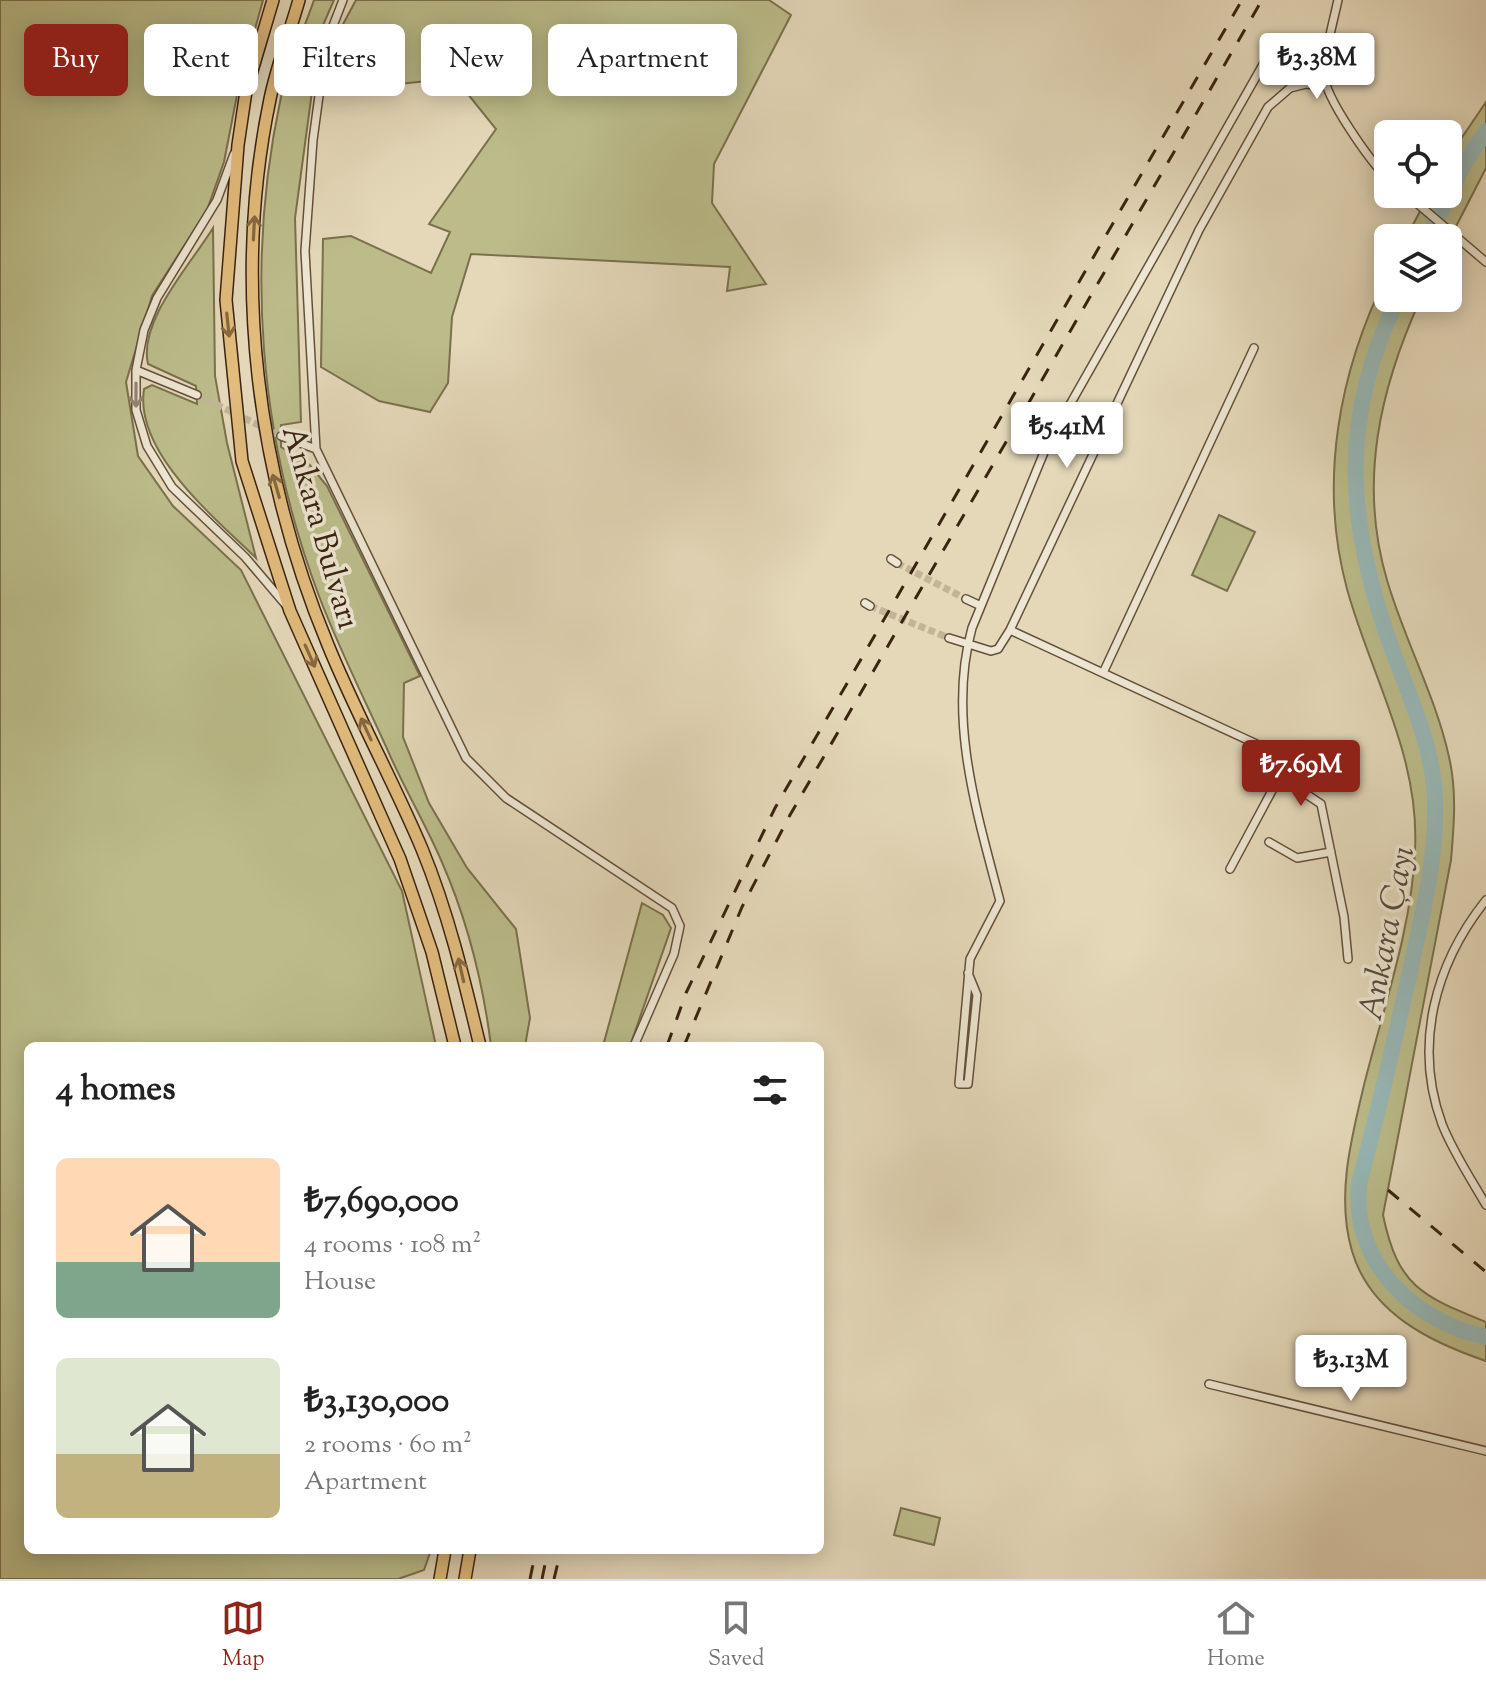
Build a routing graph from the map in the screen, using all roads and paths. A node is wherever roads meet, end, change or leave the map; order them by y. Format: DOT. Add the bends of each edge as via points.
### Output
graph roads {
  1 [pos="273,0"];
  2 [pos="299,0"];
  3 [pos="343,0"];
  4 [pos="1338,0"];
  5 [pos="1324,74"];
  6 [pos="1326,86"];
  7 [pos="238,145"];
  8 [pos="1374,162"];
  9 [pos="1423,208"];
  10 [pos="1486,262"];
  11 [pos="1254,348"];
  12 [pos="136,370"];
  13 [pos="197,395"];
  14 [pos="281,436"];
  15 [pos="316,449"];
  16 [pos="966,599"];
  17 [pos="981,606"];
  18 [pos="290,611"];
  19 [pos="1010,630"];
  20 [pos="949,638"];
  21 [pos="967,645"];
  22 [pos="1103,673"];
  23 [pos="1289,759"];
  24 [pos="1269,842"];
  25 [pos="1331,852"];
  26 [pos="1230,869"];
  27 [pos="1486,900"];
  28 [pos="1348,959"];
  29 [pos="968,973"];
  30 [pos="454,1042"];
  31 [pos="479,1042"];
  32 [pos="636,1042"];
  33 [pos="1486,1205"];
  34 [pos="1209,1384"];
  35 [pos="1486,1451"];
  36 [pos="444,1554"];
  37 [pos="469,1554"];
  38 [pos="440,1579"];
  39 [pos="465,1579"];
  1 -- 7 [label="main road, Ankara Bulvarı" via="246,91"];
  31 -- 2 [label="main road, Ankara Bulvarı, one-way" via="455,944 422,849 327,644 268,457 251,299 255,199 270,98"];
  3 -- 15 [label="street" via="326,44 305,251"];
  4 -- 5 [label="street"];
  5 -- 6 [label="street"];
  5 -- 17 [label="street" via="1288,55 1269,54 1047,445"];
  6 -- 8 [label="street"];
  6 -- 19 [label="street" via="1290,88 1268,107 1199,230"];
  7 -- 12 [label="street" via="217,200 157,298"];
  7 -- 18 [label="main road, Ankara Bulvarı, one-way" via="226,300 242,461"];
  9 -- 10 [label="street"];
  11 -- 22 [label="street"];
  12 -- 13 [label="street"];
  12 -- 18 [label="street, one-way" via="136,410 147,446 172,487 245,557"];
  14 -- 15 [label="street"];
  15 -- 32 [label="street" via="474,767 506,798 672,908 680,926 674,954"];
  16 -- 17 [label="street"];
  17 -- 21 [label="street"];
  18 -- 30 [label="main road, Ankara Bulvarı, one-way" via="400,859 432,952"];
  19 -- 21 [label="street" via="998,649"];
  19 -- 22 [label="street"];
  20 -- 21 [label="street"];
  21 -- 29 [label="street" via="965,740 970,784 1000,901 979,938"];
  22 -- 23 [label="street"];
  23 -- 25 [label="street" via="1303,792 1321,804"];
  23 -- 26 [label="street"];
  24 -- 25 [label="street" via="1297,858"];
  25 -- 28 [label="street"];
  27 -- 33 [label="street" via="1445,965 1429,1045 1433,1097 1443,1127"];
  29 -- 29 [label="street" via="977,995 968,1084 959,1084"];
  34 -- 35 [label="street"];
  36 -- 38 [label="main road"];
  37 -- 39 [label="main road"];
}
